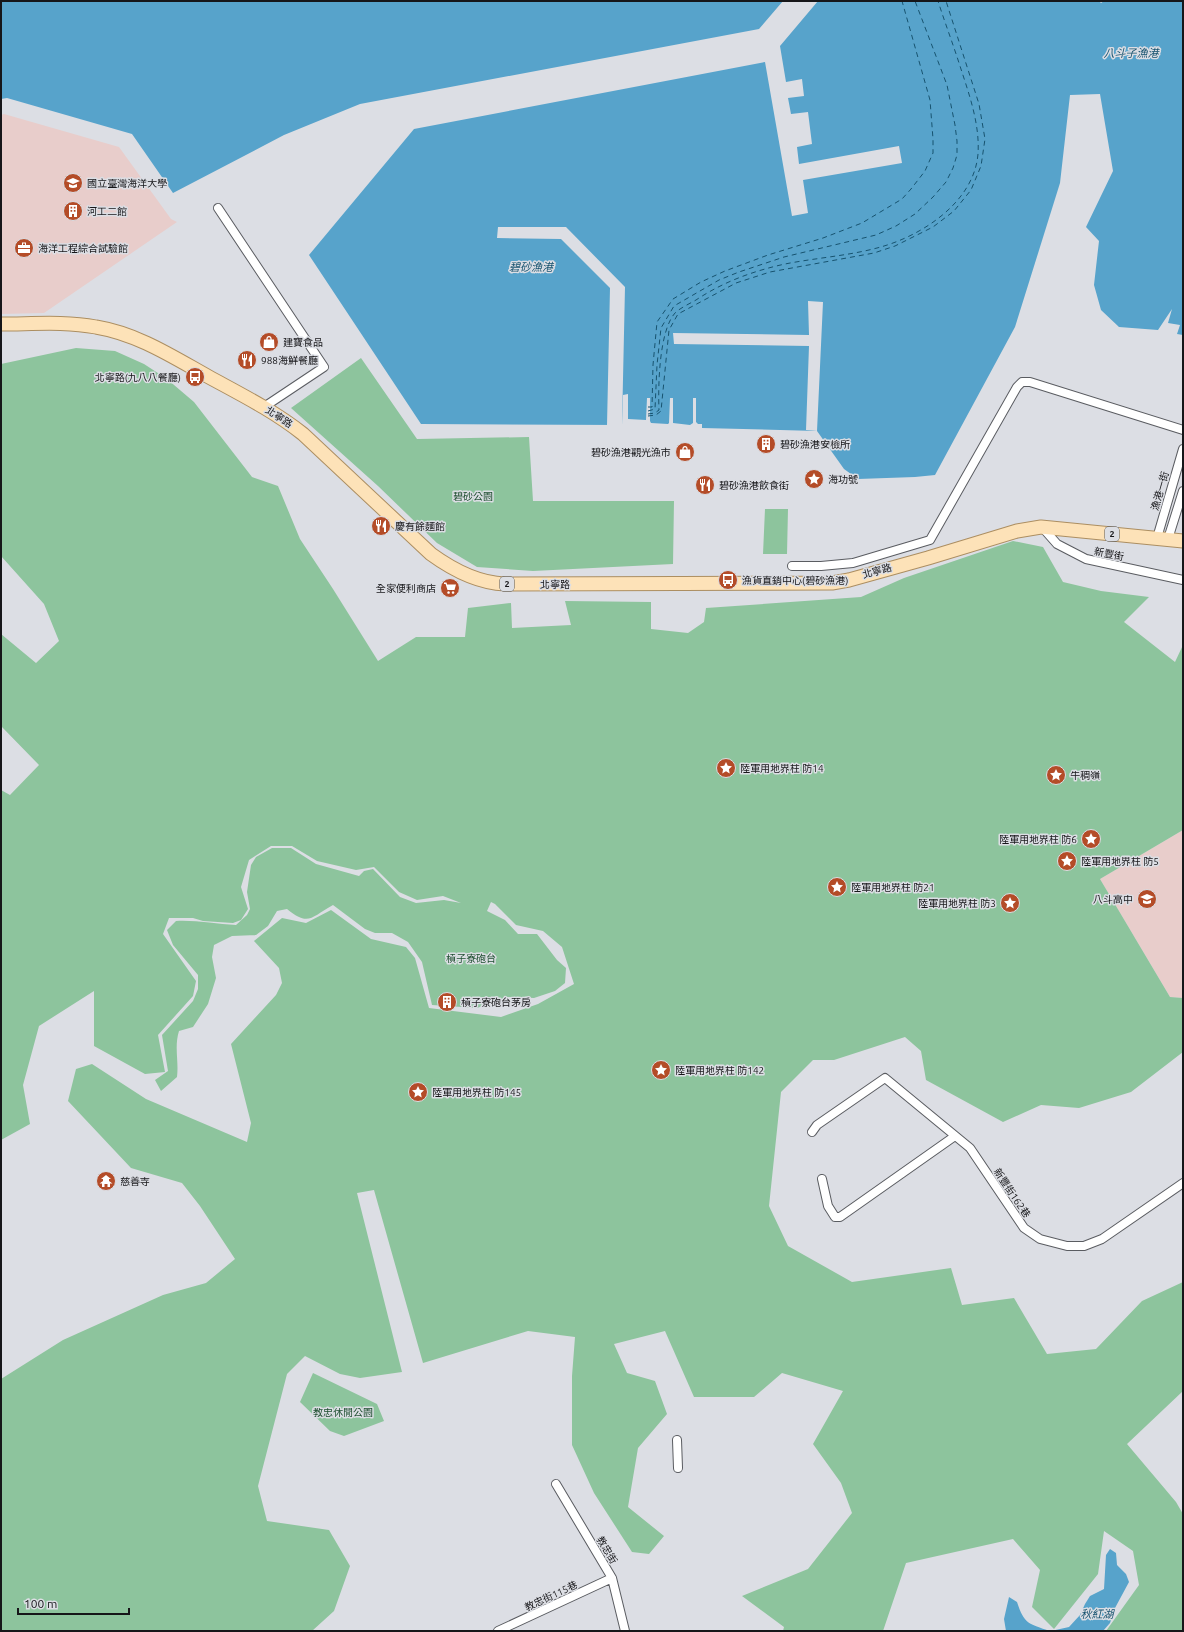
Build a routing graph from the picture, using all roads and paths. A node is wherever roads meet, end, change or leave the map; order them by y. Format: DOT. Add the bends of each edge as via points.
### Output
graph roads {
  1 [pos="218,208"];
  2 [pos="1,324"];
  3 [pos="264,407"];
  4 [pos="1183,430"];
  5 [pos="1183,449"];
  6 [pos="1183,491"];
  7 [pos="1041,527"];
  8 [pos="1162,539"];
  9 [pos="1183,541"];
  10 [pos="792,566"];
  11 [pos="1183,580"];
  12 [pos="812,1132"];
  13 [pos="955,1136"];
  14 [pos="822,1179"];
  15 [pos="1183,1183"];
  16 [pos="677,1440"];
  17 [pos="678,1468"];
  18 [pos="556,1484"];
  19 [pos="612,1578"];
  20 [pos="498,1631"];
  21 [pos="625,1631"];
  1 -- 3 [label="street" via="324,367"];
  2 -- 3 [label="main road, 北寧路 / 2" via="75,325 126,334"];
  3 -- 7 [label="main road, 北寧路 / 2" via="303,434 431,554 451,567 486,582 832,583 1018,531"];
  4 -- 10 [label="street" via="1030,382 1022,382 930,540 853,563"];
  5 -- 8 [label="street, 漁港一街"];
  6 -- 8 [label="street"];
  7 -- 8 [label="main road, 北寧路 / 2"];
  7 -- 11 [label="street, 新豐街" via="1057,544 1086,559"];
  8 -- 9 [label="main road, 北寧路 / 2"];
  12 -- 13 [label="street, 新豐街162巷" via="816,1125 885,1078"];
  13 -- 14 [label="street" via="840,1217 835,1217 830,1211"];
  13 -- 15 [label="street, 新豐街162巷" via="970,1148 1024,1228 1040,1239 1067,1246 1084,1246 1102,1239"];
  16 -- 17 [label="street"];
  18 -- 19 [label="street, 教忠街"];
  19 -- 20 [label="street, 教忠街115巷"];
  19 -- 21 [label="street, 教忠街"];
}
